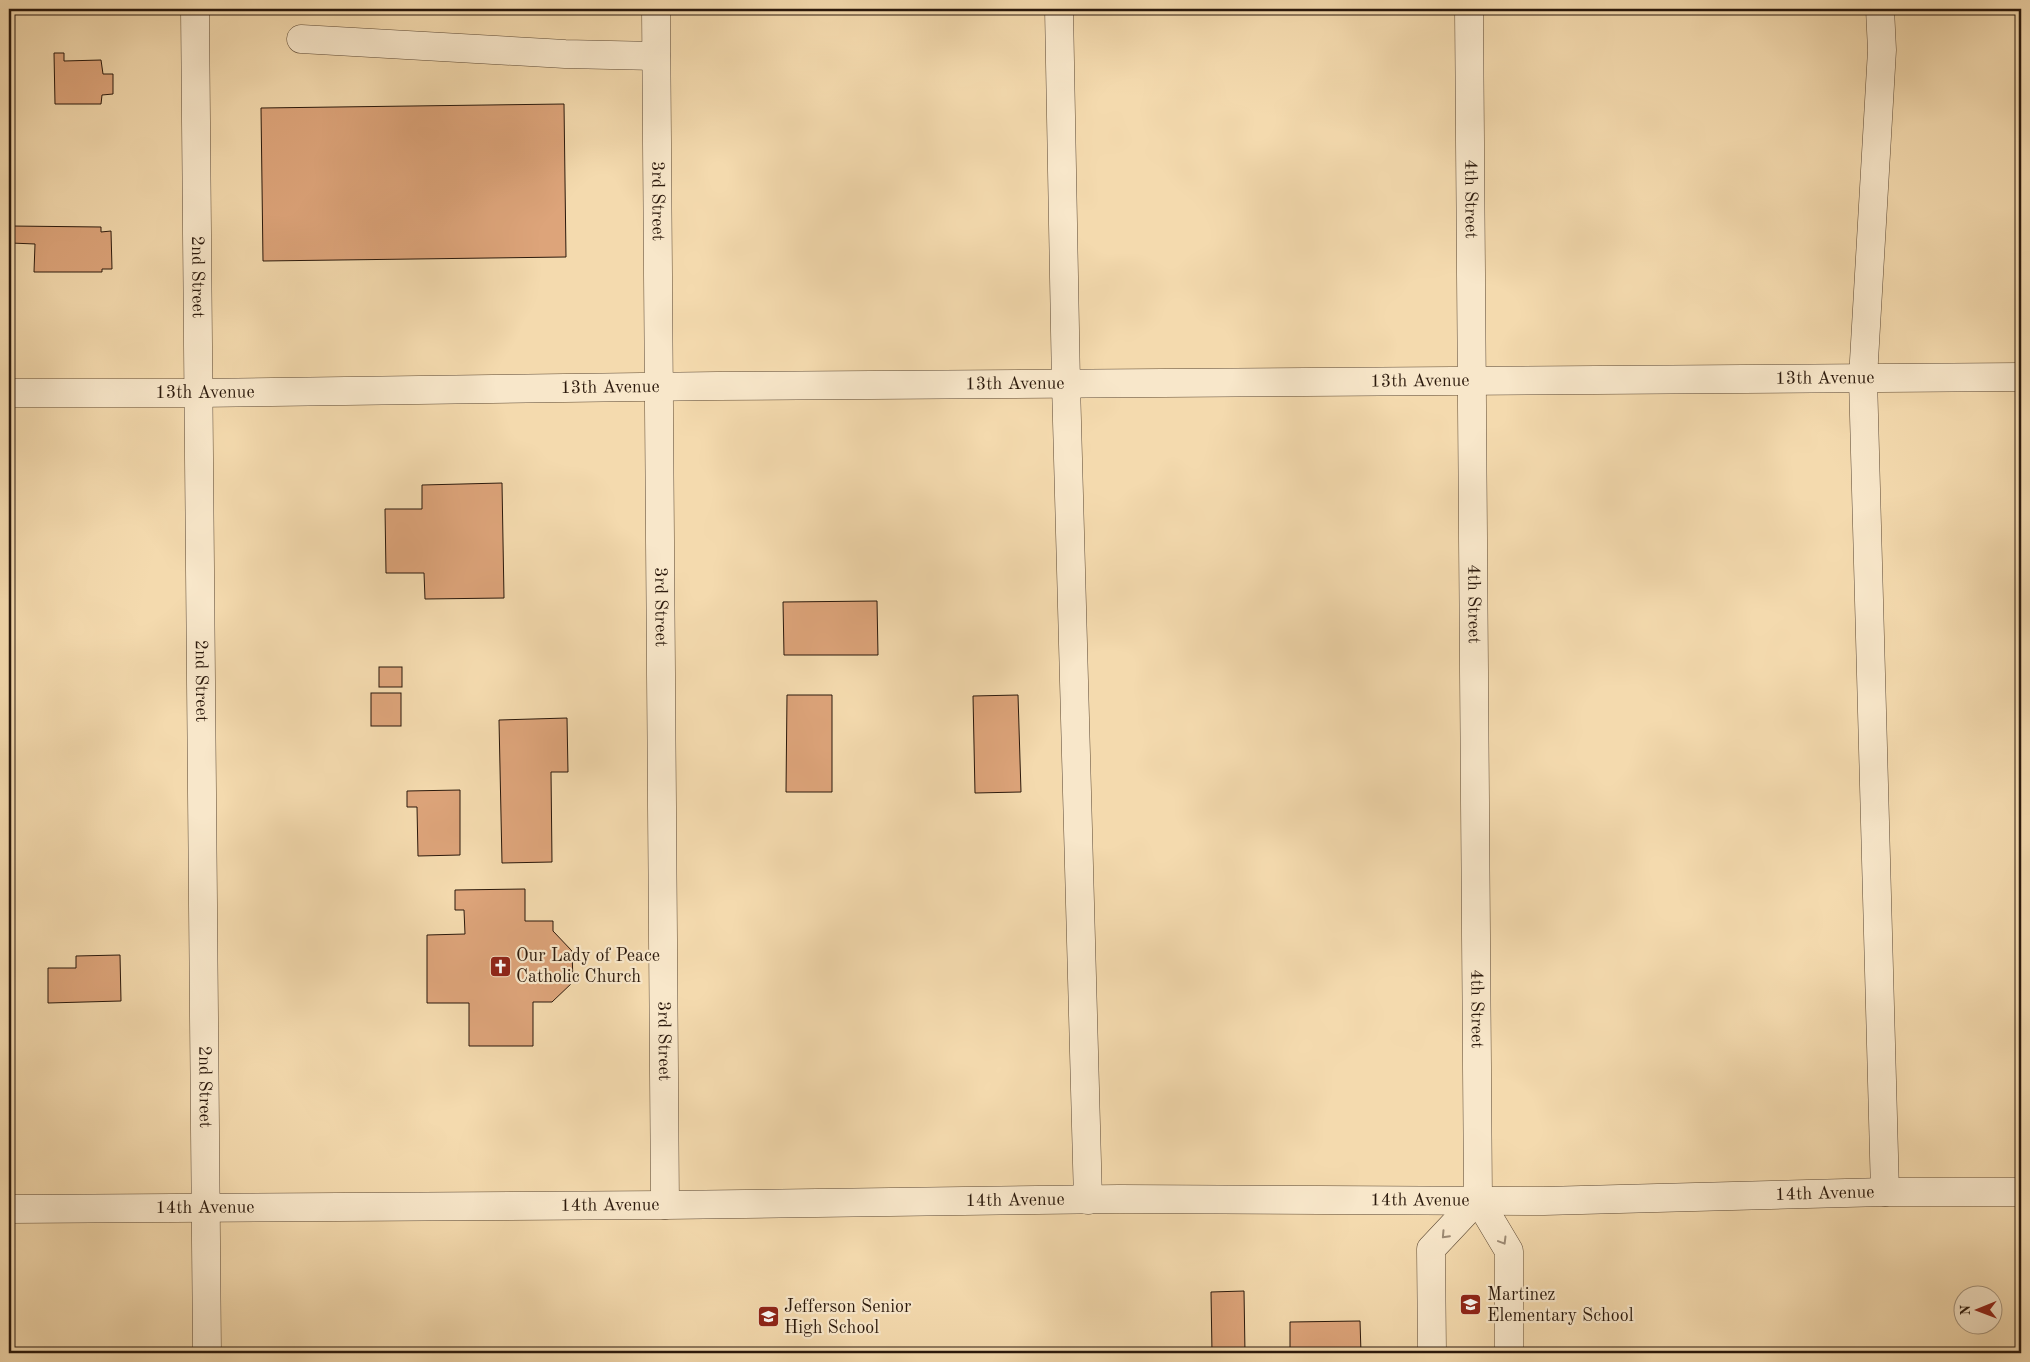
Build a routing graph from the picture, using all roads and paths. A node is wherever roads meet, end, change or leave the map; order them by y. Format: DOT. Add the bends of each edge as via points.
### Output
graph roads {
  1 [pos="195,9"];
  2 [pos="656,9"];
  3 [pos="1059,9"];
  4 [pos="1469,9"];
  5 [pos="1880,9"];
  6 [pos="302,39"];
  7 [pos="656,56"];
  8 [pos="2021,377"];
  9 [pos="1863,378"];
  10 [pos="1472,381"];
  11 [pos="1066,384"];
  12 [pos="658,386"];
  13 [pos="9,393"];
  14 [pos="198,393"];
  15 [pos="1885,1192"];
  16 [pos="2021,1192"];
  17 [pos="1478,1199"];
  18 [pos="1088,1200"];
  19 [pos="665,1205"];
  20 [pos="206,1207"];
  21 [pos="9,1209"];
  22 [pos="207,1353"];
  23 [pos="1432,1353"];
  24 [pos="1509,1353"];
  1 -- 14 [label="street, 2nd Street"];
  2 -- 7 [label="street, 3rd Street"];
  3 -- 11 [label="street"];
  4 -- 10 [label="street, 4th Street"];
  5 -- 9 [label="street" via="1882,50"];
  6 -- 7 [label="street"];
  7 -- 12 [label="street, 3rd Street"];
  8 -- 9 [label="street, 13th Avenue"];
  9 -- 10 [label="street, 13th Avenue"];
  9 -- 15 [label="street"];
  10 -- 11 [label="street, 13th Avenue"];
  10 -- 17 [label="street, 4th Street"];
  11 -- 12 [label="street, 13th Avenue"];
  11 -- 18 [label="street"];
  12 -- 14 [label="street, 13th Avenue"];
  12 -- 19 [label="street, 3rd Street"];
  13 -- 14 [label="street, 13th Avenue"];
  14 -- 20 [label="street, 2nd Street"];
  15 -- 16 [label="street, 14th Avenue"];
  15 -- 17 [label="street, 14th Avenue" via="1544,1201"];
  17 -- 18 [label="street, 14th Avenue"];
  17 -- 23 [label="street, one-way" via="1431,1249"];
  17 -- 24 [label="street, one-way" via="1509,1252"];
  18 -- 19 [label="street, 14th Avenue"];
  19 -- 20 [label="street, 14th Avenue"];
  20 -- 21 [label="street, 14th Avenue"];
  20 -- 22 [label="street, 2nd Street"];
}
